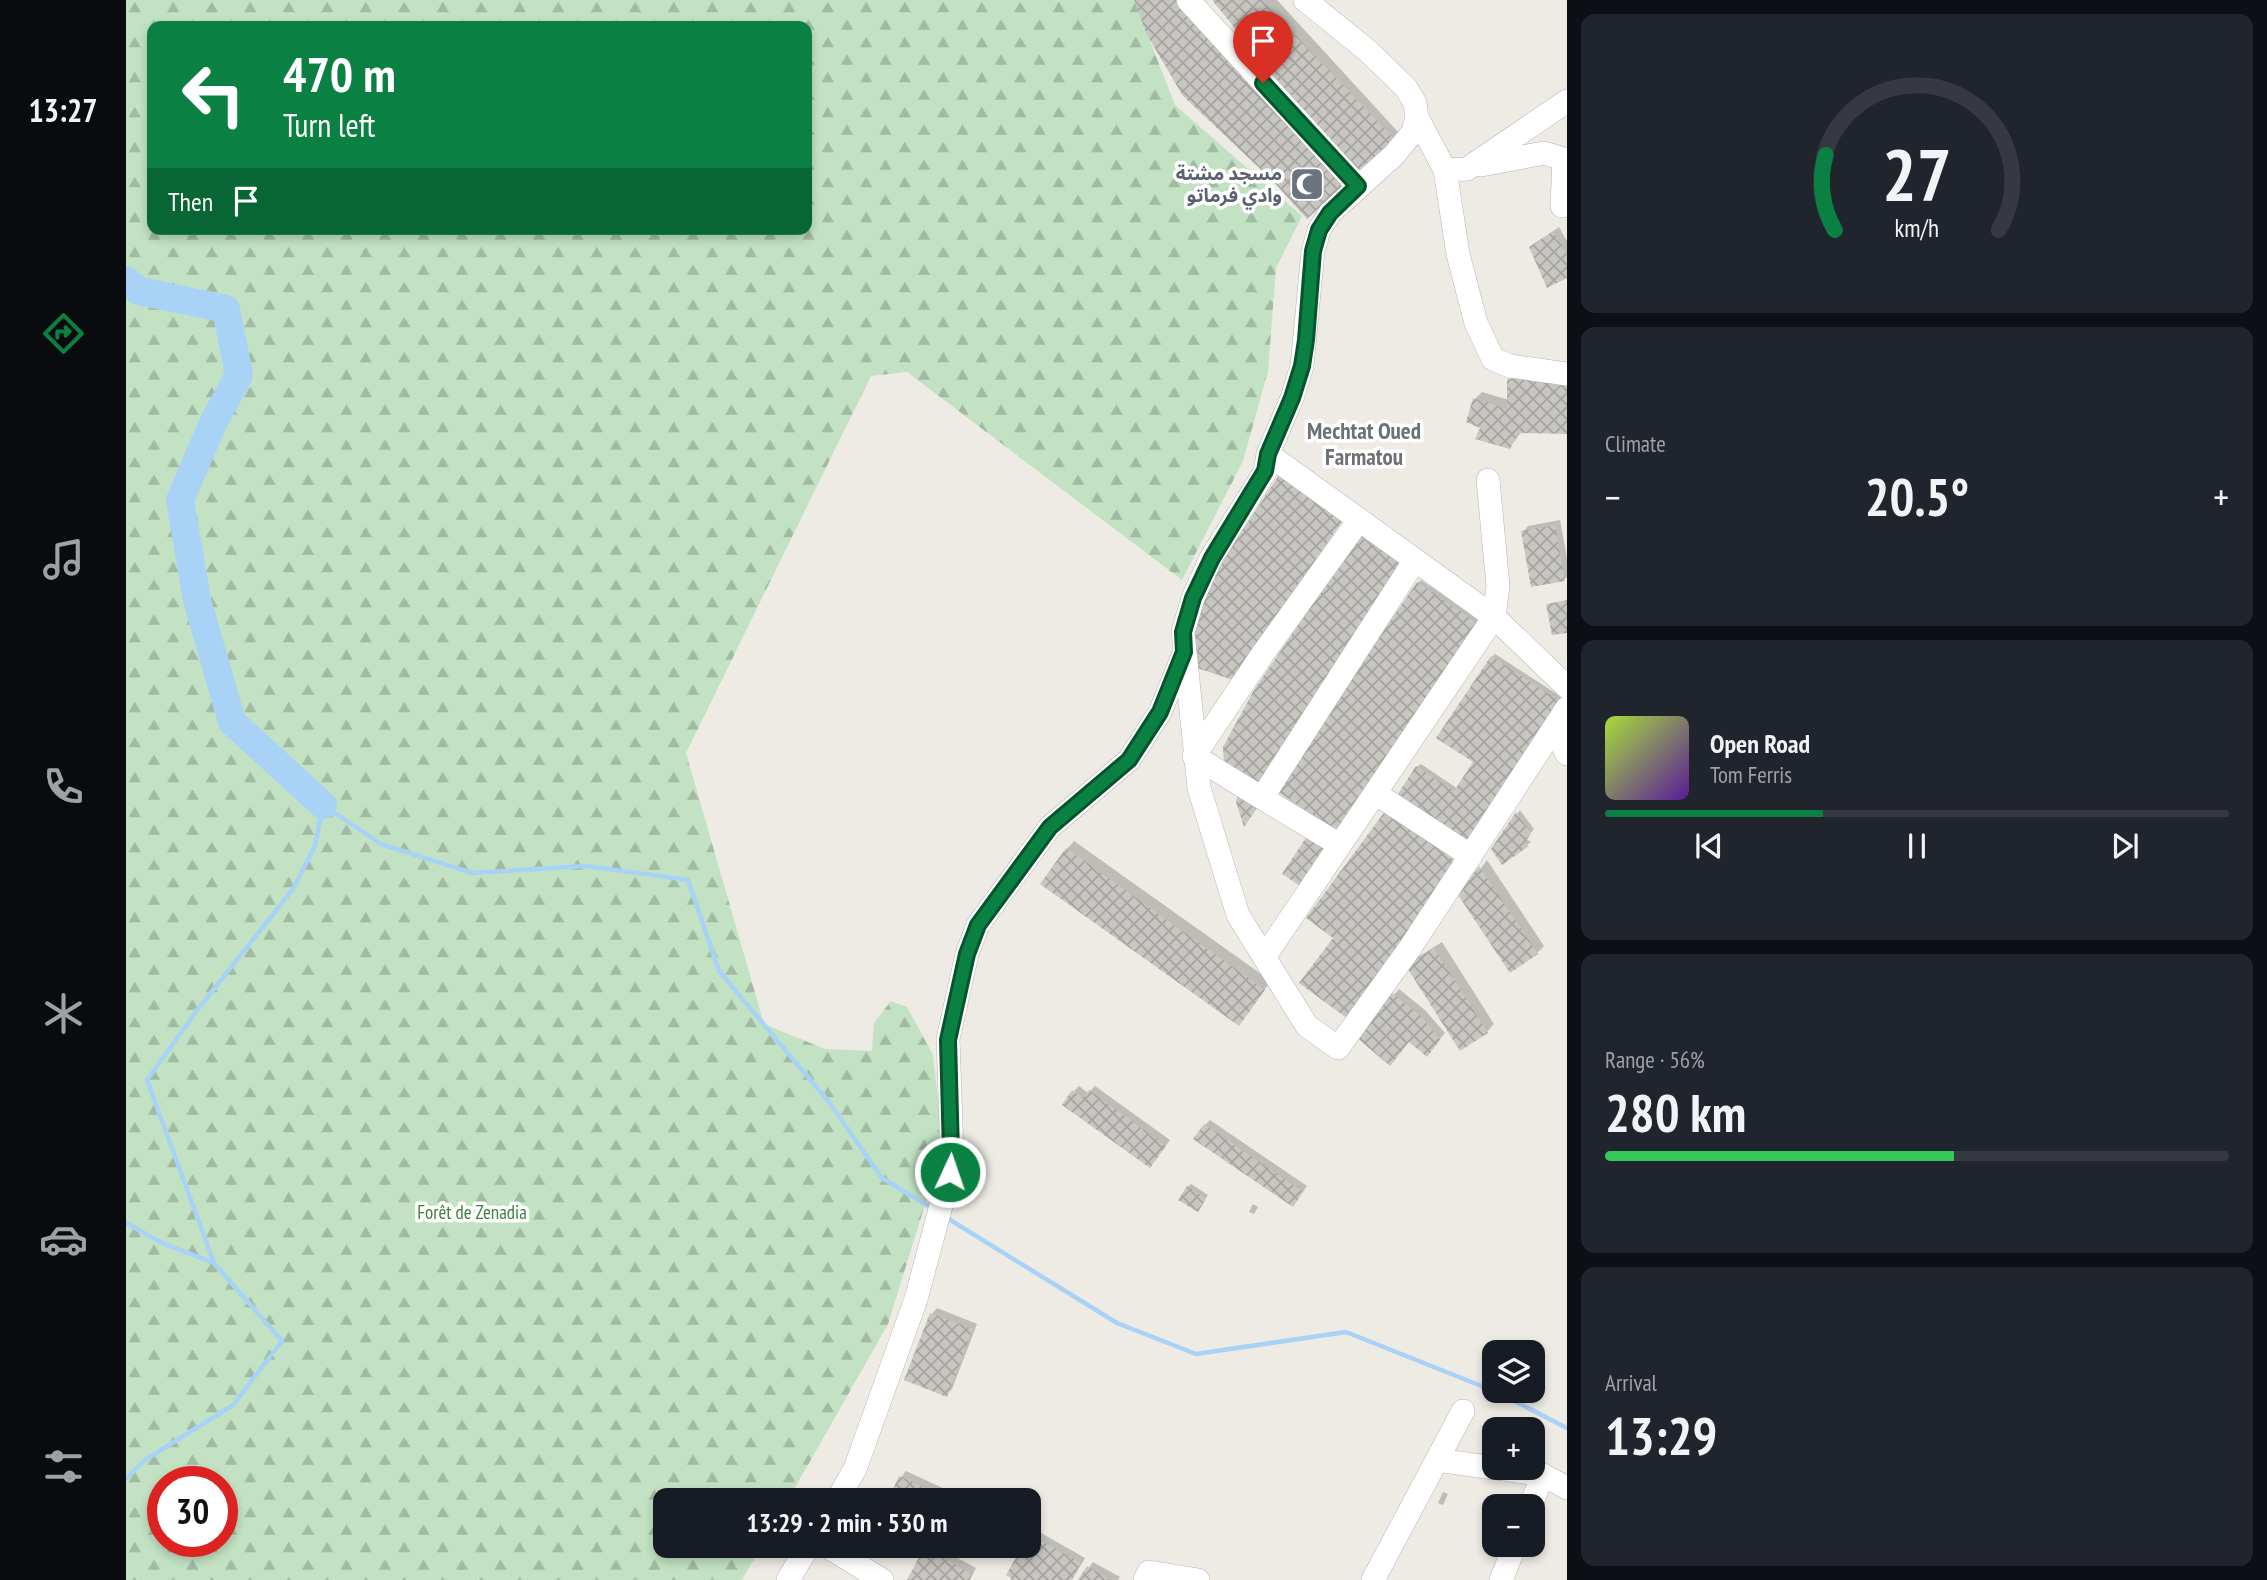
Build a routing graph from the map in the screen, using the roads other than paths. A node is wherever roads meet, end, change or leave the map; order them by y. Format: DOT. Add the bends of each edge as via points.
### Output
graph roads {
  1 [pos="1188,0"];
  2 [pos="1306,0"];
  3 [pos="1567,101"];
  4 [pos="1417,117"];
  5 [pos="1471,167"];
  6 [pos="1445,170"];
  7 [pos="1358,186"];
  8 [pos="1562,206"];
  9 [pos="1567,374"];
  10 [pos="1268,454"];
  11 [pos="1488,480"];
  12 [pos="1359,520"];
  13 [pos="1415,560"];
  14 [pos="1494,617"];
  15 [pos="1184,652"];
  16 [pos="1567,687"];
  17 [pos="1567,708"];
  18 [pos="1554,728"];
  19 [pos="1567,754"];
  20 [pos="1194,756"];
  21 [pos="1375,793"];
  22 [pos="1262,798"];
  23 [pos="1340,845"];
  24 [pos="1471,856"];
  25 [pos="1265,956"];
  26 [pos="1463,1411"];
  27 [pos="1437,1460"];
  28 [pos="1482,1466"];
  29 [pos="1545,1476"];
  30 [pos="844,1488"];
  31 [pos="1567,1488"];
  32 [pos="1510,1557"];
  33 [pos="801,1558"];
  34 [pos="846,1558"];
  35 [pos="788,1580"];
  36 [pos="882,1580"];
  37 [pos="1145,1580"];
  38 [pos="1199,1580"];
  39 [pos="1373,1580"];
  40 [pos="1501,1580"];
  1 -- 7 [label="street"];
  2 -- 4 [label="street" via="1405,88 1415,103"];
  3 -- 5 [label="street"];
  4 -- 6 [label="street"];
  4 -- 7 [label="street" via="1413,132 1394,155"];
  5 -- 6 [label="street"];
  5 -- 8 [label="street" via="1544,153 1564,159"];
  6 -- 9 [label="street" via="1464,277 1476,323 1493,359"];
  7 -- 10 [label="street" via="1319,230 1302,366"];
  10 -- 12 [label="street"];
  10 -- 15 [label="street" via="1265,471 1193,598 1183,632"];
  11 -- 14 [label="street" via="1498,586"];
  12 -- 13 [label="street"];
  12 -- 20 [label="street"];
  13 -- 14 [label="street"];
  13 -- 22 [label="street"];
  14 -- 16 [label="street"];
  14 -- 21 [label="street"];
  15 -- 20 [label="street"];
  15 -- 30 [label="street" via="1160,712 1129,760 1050,827 978,925 948,1040 950,1172 916,1299 855,1469"];
  17 -- 18 [label="street"];
  18 -- 19 [label="street"];
  18 -- 24 [label="street"];
  20 -- 22 [label="street"];
  20 -- 25 [label="street" via="1199,788 1238,915"];
  21 -- 23 [label="street"];
  21 -- 24 [label="street"];
  22 -- 23 [label="street"];
  23 -- 25 [label="street"];
  24 -- 25 [label="street" via="1338,1048 1307,1026"];
  26 -- 27 [label="street"];
  27 -- 28 [label="street"];
  27 -- 39 [label="street"];
  29 -- 31 [label="street"];
  32 -- 40 [label="street"];
  33 -- 35 [label="street"];
  34 -- 36 [label="street"];
  37 -- 38 [label="street" via="1149,1572"];
}
